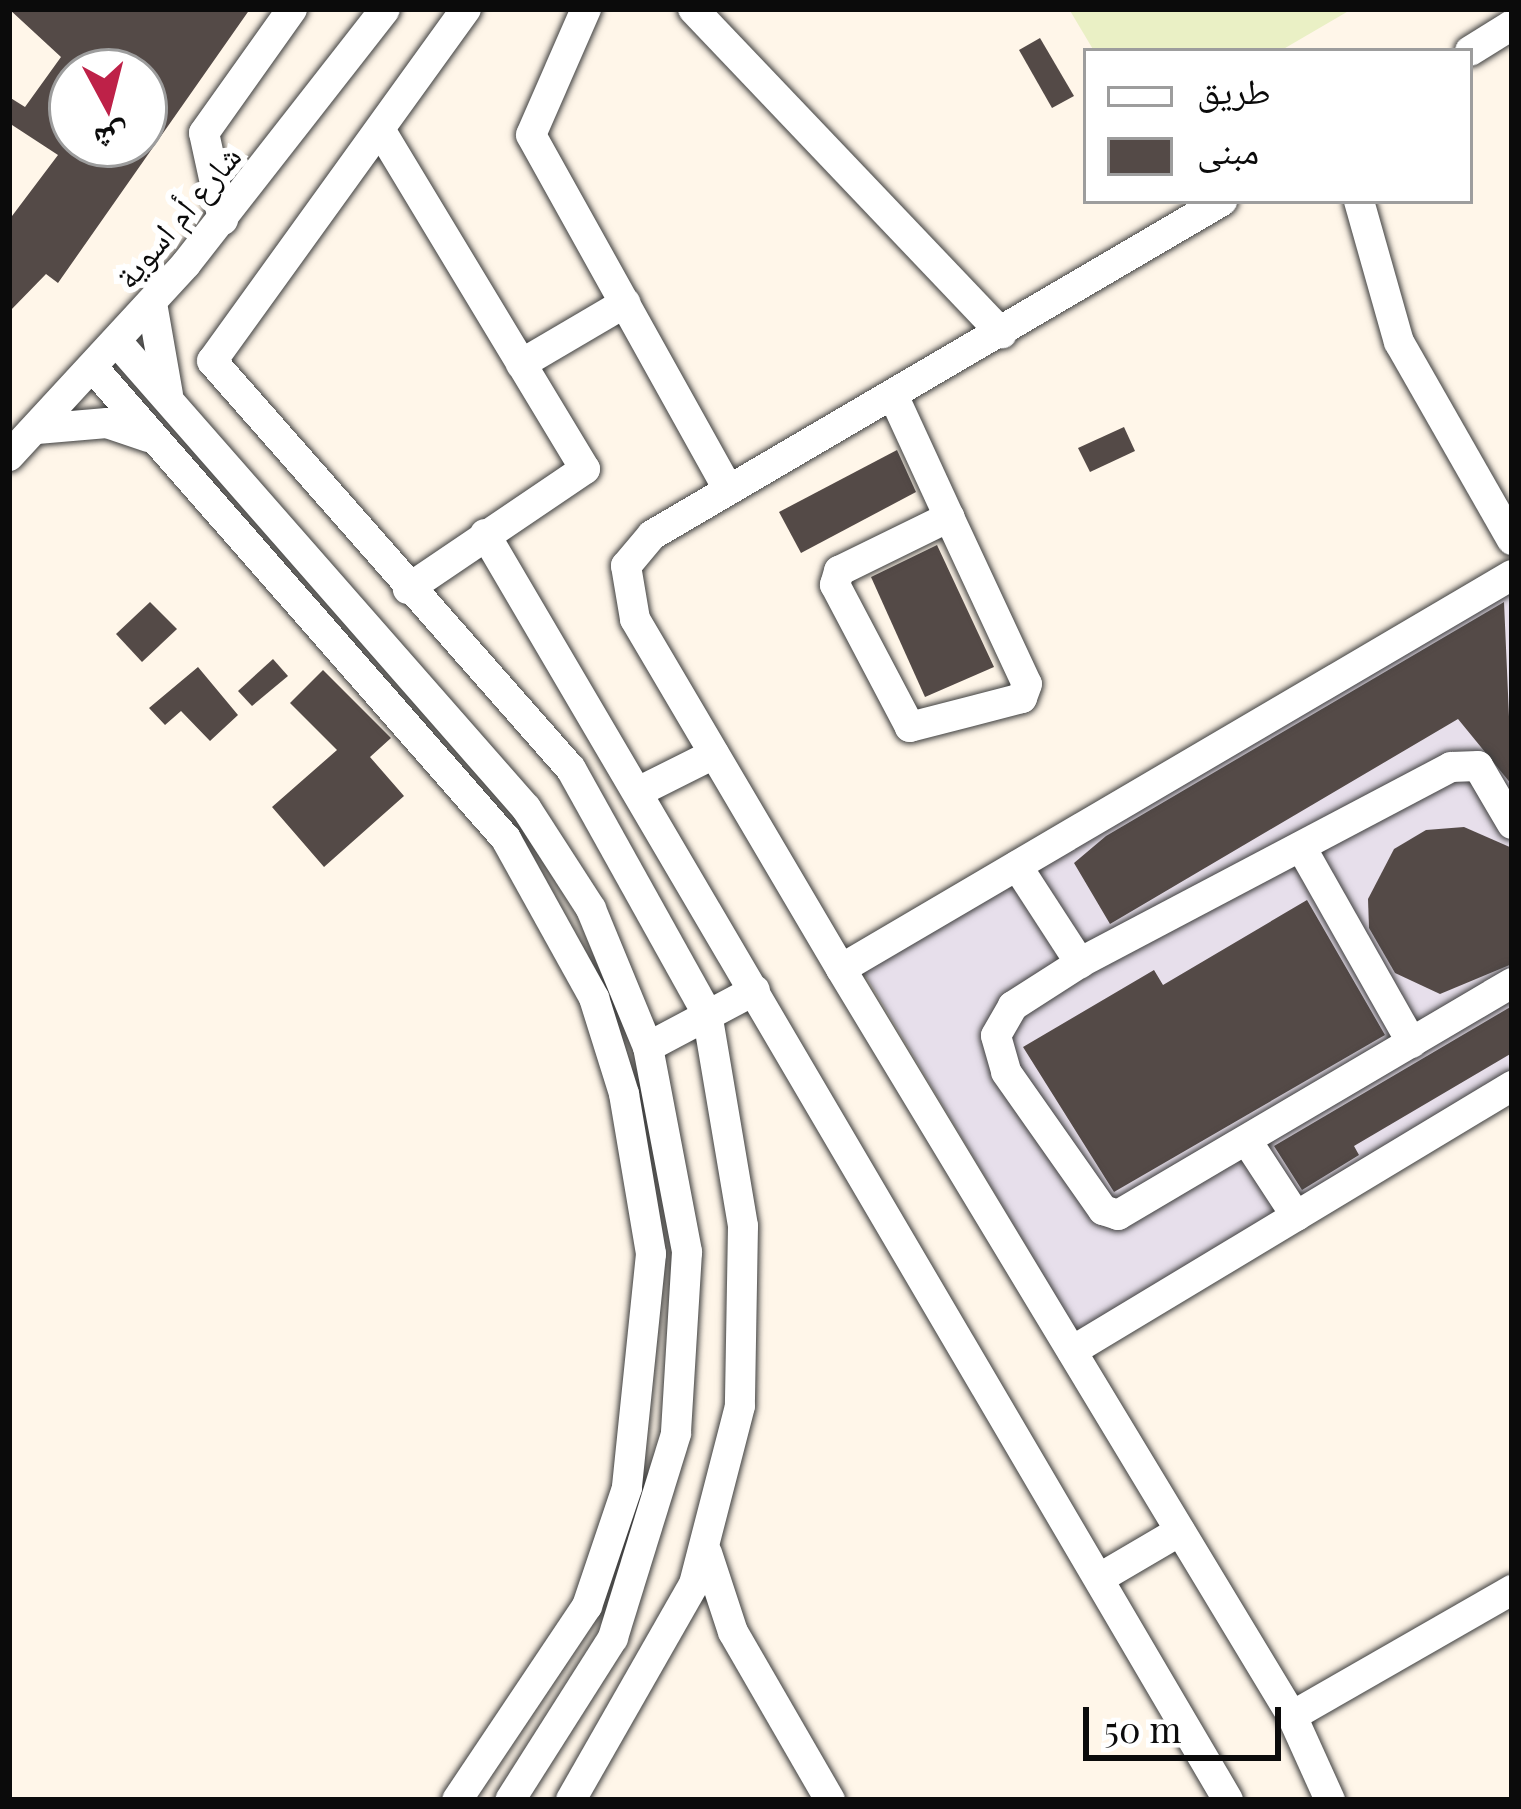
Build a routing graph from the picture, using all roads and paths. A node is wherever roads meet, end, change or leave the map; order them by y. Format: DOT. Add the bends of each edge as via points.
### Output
graph roads {
  1 [pos="292,9"];
  2 [pos="386,9"];
  3 [pos="466,9"];
  4 [pos="586,9"];
  5 [pos="693,9"];
  6 [pos="1512,26"];
  7 [pos="1473,49"];
  8 [pos="384,136"];
  9 [pos="1217,204"];
  10 [pos="1360,204"];
  11 [pos="223,220"];
  12 [pos="152,303"];
  13 [pos="626,303"];
  14 [pos="1002,333"];
  15 [pos="118,343"];
  16 [pos="521,364"];
  17 [pos="94,369"];
  18 [pos="893,395"];
  19 [pos="176,411"];
  20 [pos="37,429"];
  21 [pos="152,440"];
  22 [pos="9,456"];
  23 [pos="728,489"];
  24 [pos="950,517"];
  25 [pos="485,534"];
  26 [pos="1512,540"];
  27 [pos="1512,575"];
  28 [pos="408,589"];
  29 [pos="714,754"];
  30 [pos="638,792"];
  31 [pos="1512,824"];
  32 [pos="1301,847"];
  33 [pos="1016,866"];
  34 [pos="1080,963"];
  35 [pos="841,969"];
  36 [pos="1512,983"];
  37 [pos="755,990"];
  38 [pos="707,1013"];
  39 [pos="1412,1043"];
  40 [pos="648,1047"];
  41 [pos="1512,1086"];
  42 [pos="1246,1141"];
  43 [pos="1296,1216"];
  44 [pos="1072,1351"];
  45 [pos="1180,1531"];
  46 [pos="707,1553"];
  47 [pos="1105,1575"];
  48 [pos="1512,1590"];
  49 [pos="1292,1716"];
  50 [pos="457,1800"];
  51 [pos="510,1800"];
  52 [pos="571,1800"];
  53 [pos="830,1800"];
  54 [pos="1228,1800"];
  55 [pos="1330,1800"];
  1 -- 11 [label="street" via="204,133"];
  2 -- 11 [label="street, شارع أم اسوية"];
  3 -- 8 [label="street"];
  4 -- 13 [label="street" via="531,123"];
  5 -- 14 [label="street"];
  6 -- 7 [label="street"];
  8 -- 16 [label="street"];
  8 -- 28 [label="street" via="212,361"];
  9 -- 14 [label="street"];
  10 -- 26 [label="street" via="1400,342"];
  11 -- 12 [label="street, شارع أم اسوية"];
  12 -- 15 [label="street, شارع أم اسوية"];
  12 -- 19 [label="street"];
  13 -- 16 [label="street"];
  13 -- 23 [label="street"];
  14 -- 18 [label="street"];
  15 -- 17 [label="street, شارع أم اسوية"];
  15 -- 19 [label="street"];
  16 -- 25 [label="street" via="585,469"];
  17 -- 20 [label="street, شارع أم اسوية"];
  17 -- 21 [label="street"];
  18 -- 23 [label="street"];
  18 -- 24 [label="street"];
  19 -- 40 [label="street" via="526,808 591,909"];
  20 -- 21 [label="street" via="107,423"];
  20 -- 22 [label="street, شارع أم اسوية"];
  21 -- 50 [label="street" via="506,839 594,998 633,1132 651,1254 627,1488 587,1606"];
  23 -- 29 [label="street" via="639,545 624,576 635,619"];
  24 -- 24 [label="street" via="1027,684 1022,698 910,727 835,585 839,571"];
  25 -- 28 [label="street"];
  25 -- 30 [label="street"];
  27 -- 33 [label="street"];
  28 -- 38 [label="street" via="572,769"];
  29 -- 30 [label="street"];
  29 -- 35 [label="street"];
  30 -- 37 [label="street"];
  31 -- 32 [label="street" via="1469,761"];
  32 -- 34 [label="street"];
  32 -- 39 [label="street"];
  33 -- 34 [label="street"];
  33 -- 35 [label="street"];
  34 -- 42 [label="street" via="1013,1006 996,1036 1006,1072 1103,1210 1133,1213"];
  35 -- 44 [label="street"];
  36 -- 39 [label="street"];
  37 -- 38 [label="street"];
  37 -- 47 [label="street"];
  38 -- 40 [label="street"];
  38 -- 46 [label="street" via="749,1300 740,1406"];
  39 -- 42 [label="street"];
  40 -- 51 [label="street" via="687,1252 676,1434 613,1638"];
  41 -- 43 [label="street"];
  42 -- 43 [label="street"];
  43 -- 44 [label="street"];
  44 -- 45 [label="street"];
  45 -- 47 [label="street"];
  45 -- 49 [label="street"];
  46 -- 52 [label="street" via="645,1684"];
  46 -- 53 [label="street" via="733,1632"];
  47 -- 54 [label="street"];
  48 -- 49 [label="street"];
  49 -- 55 [label="street"];
}
